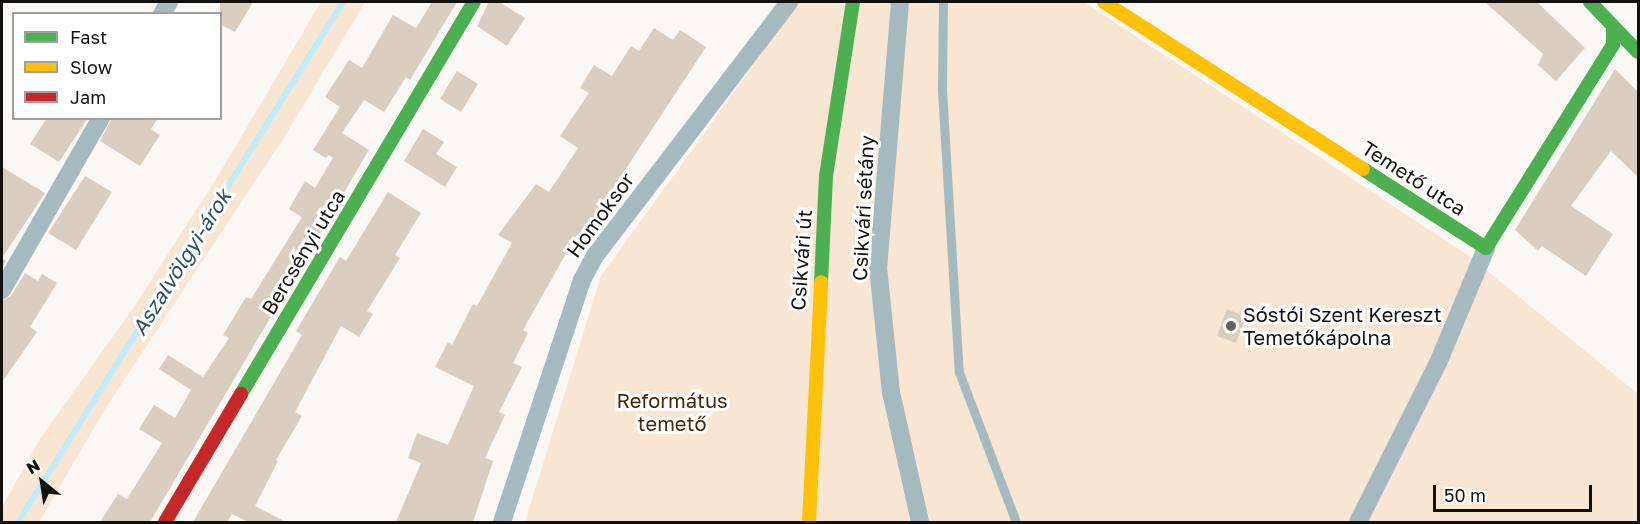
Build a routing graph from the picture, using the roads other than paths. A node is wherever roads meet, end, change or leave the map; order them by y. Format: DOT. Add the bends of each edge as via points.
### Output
graph roads {
  1 [pos="474,2"];
  2 [pos="789,2"];
  3 [pos="852,2"];
  4 [pos="900,2"];
  5 [pos="943,2"];
  6 [pos="1104,2"];
  7 [pos="1597,4"];
  8 [pos="1613,27"];
  9 [pos="1638,52"];
  10 [pos="100,120"];
  11 [pos="1486,248"];
  12 [pos="2,291"];
  13 [pos="165,522"];
  14 [pos="502,522"];
  15 [pos="809,522"];
  16 [pos="920,522"];
  17 [pos="1016,522"];
  18 [pos="1358,522"];
  1 -- 13 [label="street, Bercsényi utca"];
  2 -- 14 [label="street, Homoksor" via="595,256 582,280"];
  3 -- 15 [label="street, Csikvári út" via="826,176"];
  4 -- 16 [label="street, Csikvári sétány" via="878,267 891,392"];
  5 -- 17 [label="lane" via="942,90 958,372"];
  6 -- 11 [label="street, Temető utca"];
  7 -- 8 [label="street"];
  8 -- 9 [label="street"];
  8 -- 11 [label="street" via="1613,45"];
  10 -- 12 [label="street"];
  11 -- 18 [label="street" via="1438,363"];
}
